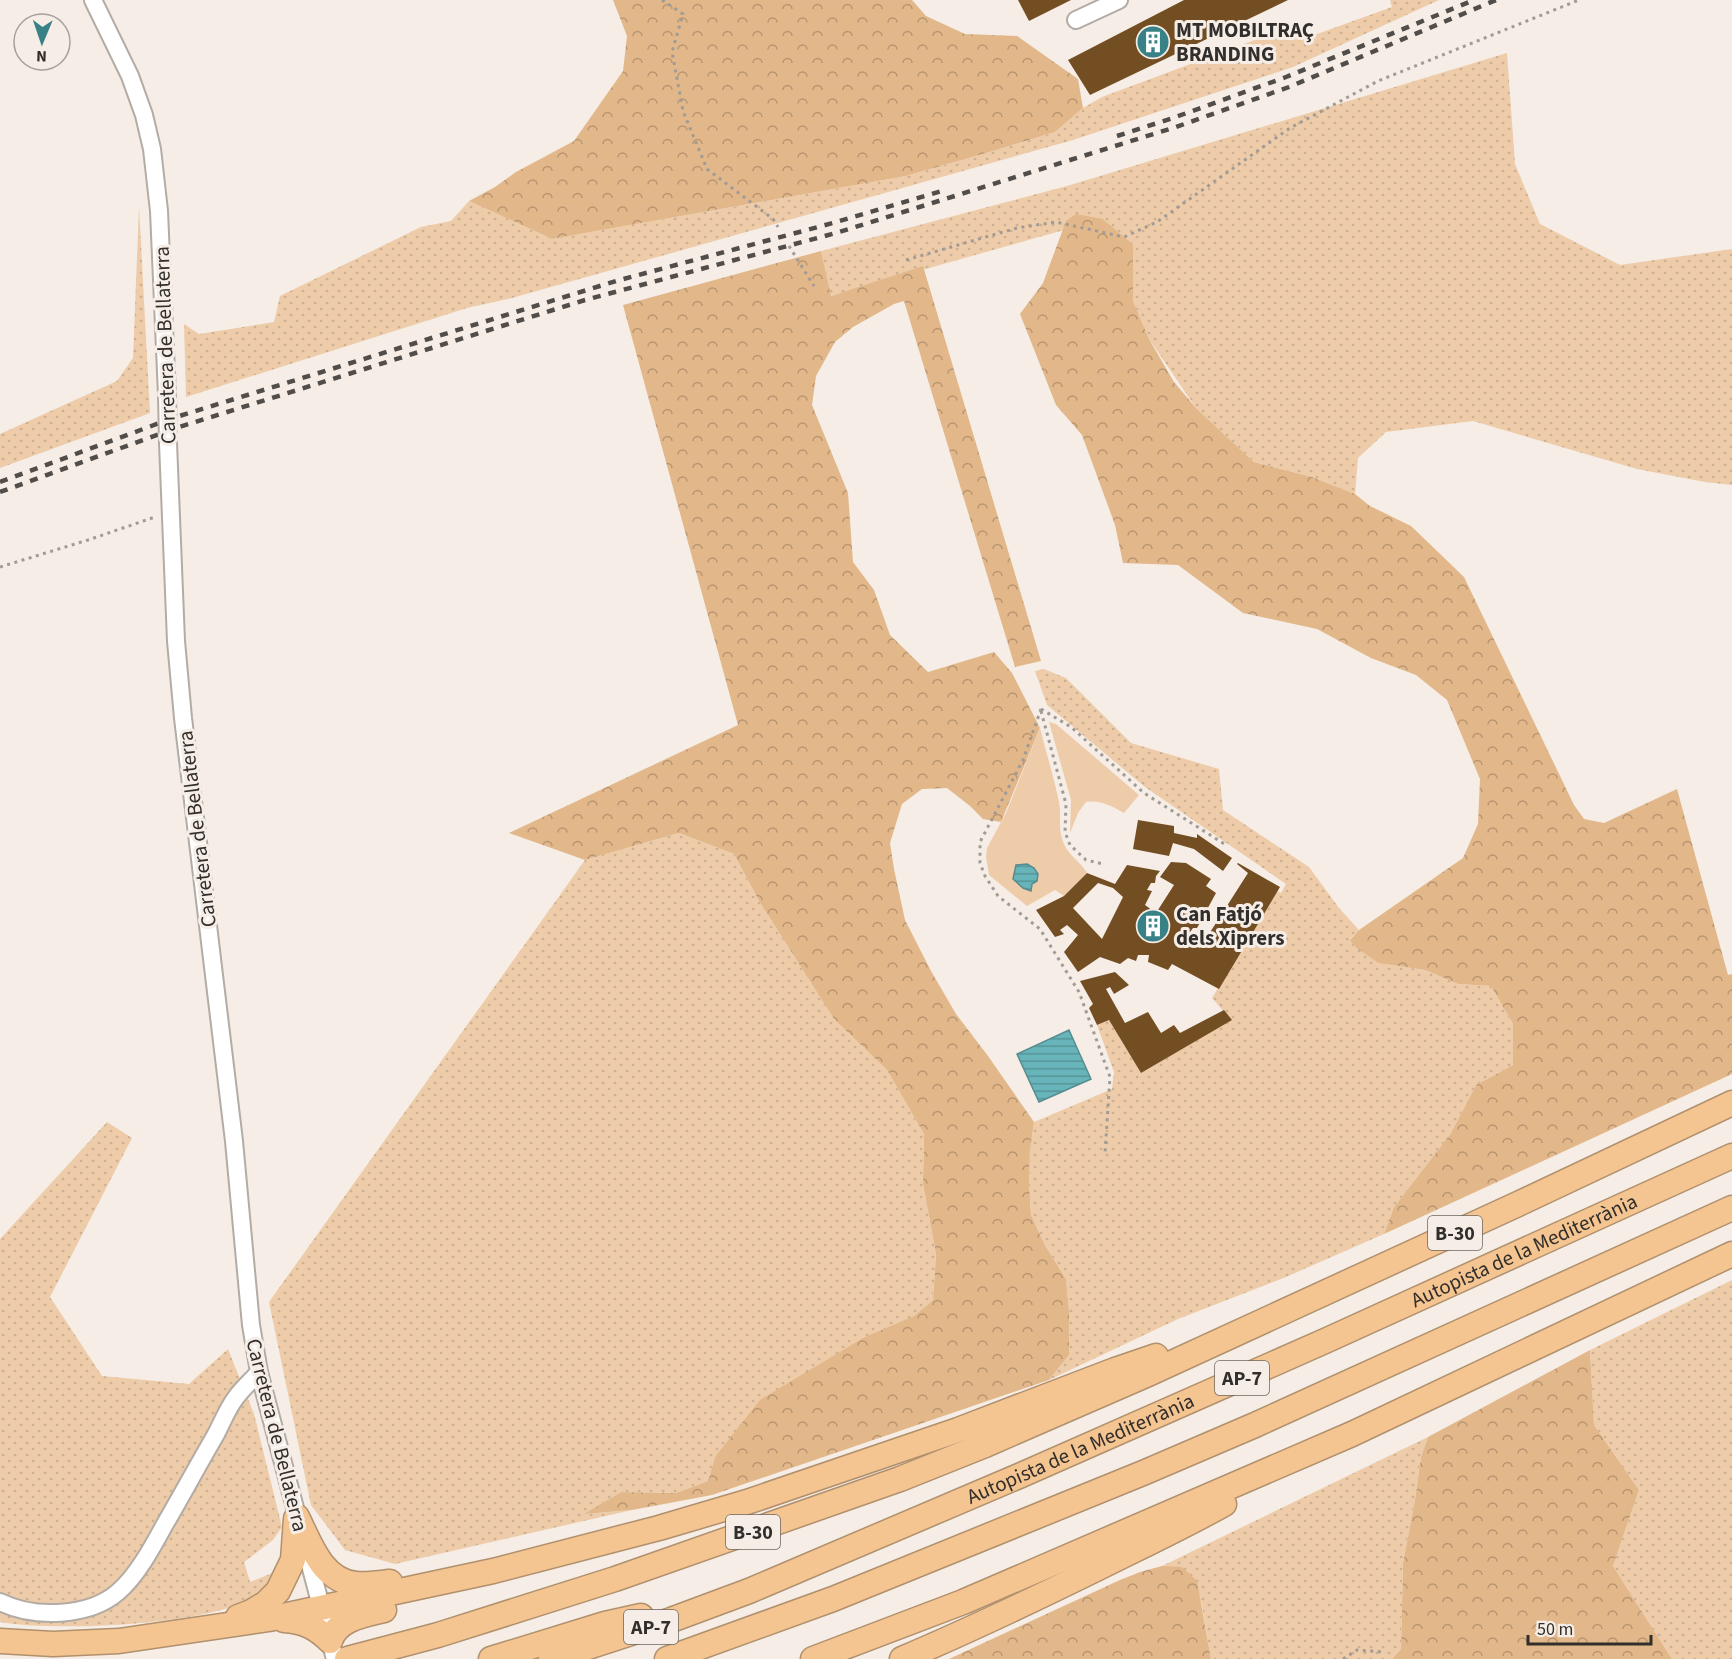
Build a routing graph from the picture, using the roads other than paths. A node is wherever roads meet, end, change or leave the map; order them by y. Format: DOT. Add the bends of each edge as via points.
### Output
graph roads {
  1 [pos="93,0"];
  2 [pos="1119,0"];
  3 [pos="1076,21"];
  4 [pos="1732,1103"];
  5 [pos="1732,1156"];
  6 [pos="1732,1208"];
  7 [pos="1732,1254"];
  8 [pos="1259,1324"];
  9 [pos="259,1372"];
  10 [pos="1352,1434"];
  11 [pos="297,1516"];
  12 [pos="575,1551"];
  13 [pos="493,1571"];
  14 [pos="749,1591"];
  15 [pos="0,1602"];
  16 [pos="321,1609"];
  17 [pos="269,1619"];
  18 [pos="200,1629"];
  19 [pos="0,1641"];
  20 [pos="332,1650"];
  21 [pos="347,1659"];
  22 [pos="491,1659"];
  23 [pos="551,1659"];
  24 [pos="667,1659"];
  25 [pos="813,1659"];
  26 [pos="902,1659"];
  1 -- 9 [label="street, Carretera de Bellaterra, bridge" via="130,76 152,149 159,211 176,641"];
  2 -- 3 [label="street"];
  4 -- 8 [label="highway, B-30"];
  5 -- 14 [label="highway, Autopista de la Mediterrània / AP-7" via="1173,1409"];
  6 -- 24 [label="highway, Autopista de la Mediterrània / AP-7" via="1143,1473 833,1599"];
  7 -- 10 [label="highway"];
  8 -- 12 [label="highway" via="1115,1370 958,1430 747,1502"];
  8 -- 21 [label="highway, B-30" via="879,1487 566,1595"];
  9 -- 11 [label="street, Carretera de Bellaterra"];
  9 -- 15 [label="street" via="236,1397 156,1540 121,1590 110,1599 80,1610 37,1612"];
  10 -- 25 [label="highway" via="963,1602"];
  10 -- 26 [label="highway" via="1189,1524"];
  11 -- 13 [label="highway" via="326,1570 343,1581 373,1583"];
  11 -- 16 [label="street, Carretera de Bellaterra"];
  11 -- 18 [label="highway" via="293,1560 278,1591 251,1612"];
  12 -- 13 [label="highway"];
  12 -- 20 [label="highway" via="495,1581 351,1619 336,1628"];
  13 -- 16 [label="highway"];
  14 -- 22 [label="highway" via="605,1624"];
  14 -- 23 [label="highway, Autopista de la Mediterrània / AP-7"];
  16 -- 17 [label="highway"];
  16 -- 20 [label="street, Carretera de Bellaterra"];
  17 -- 18 [label="highway"];
  17 -- 20 [label="highway" via="308,1624 319,1630"];
  18 -- 19 [label="highway" via="119,1641"];
}
